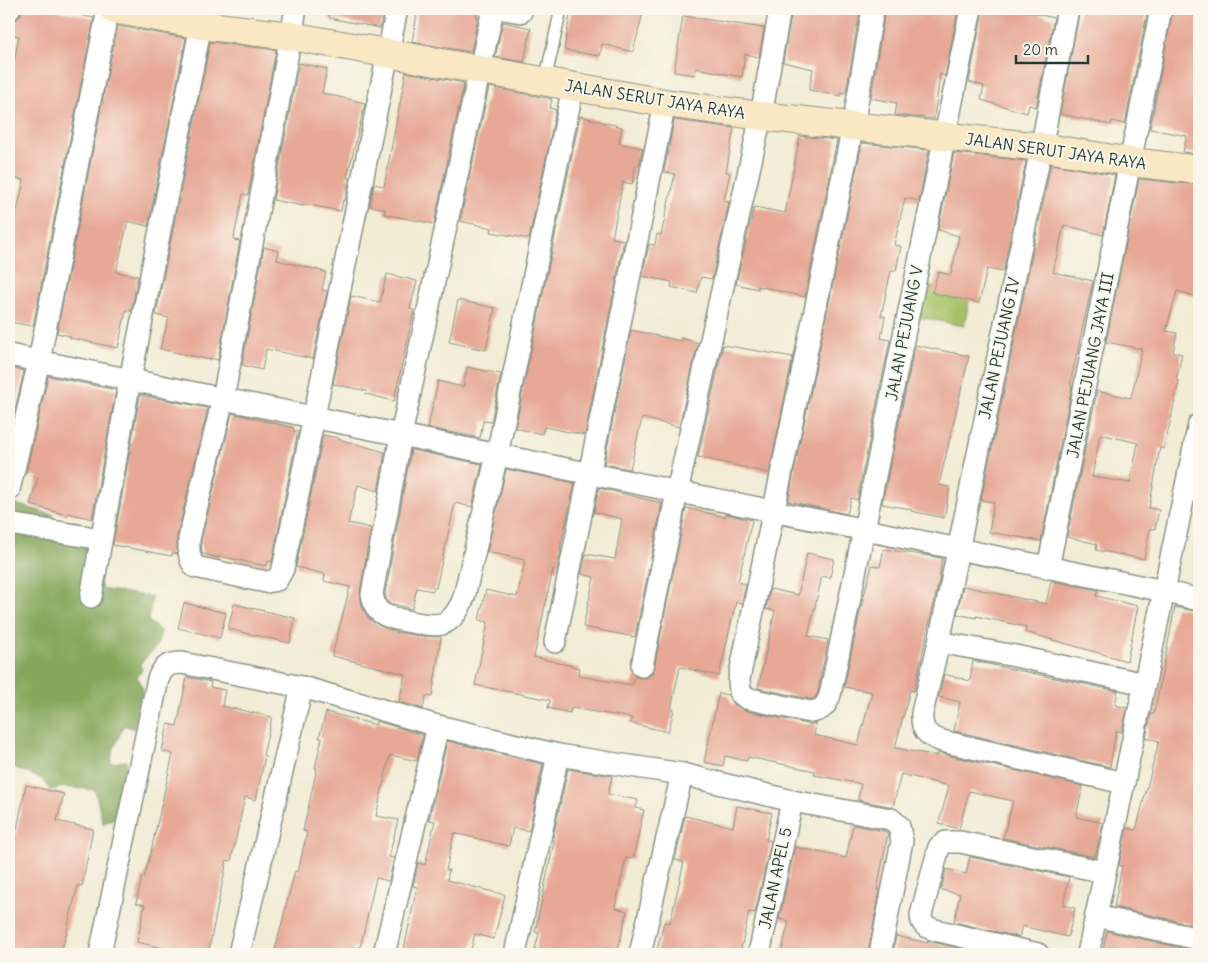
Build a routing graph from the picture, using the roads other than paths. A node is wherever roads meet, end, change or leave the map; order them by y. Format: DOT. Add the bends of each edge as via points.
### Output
graph roads {
  1 [pos="108,9"];
  2 [pos="113,9"];
  3 [pos="296,9"];
  4 [pos="398,9"];
  5 [pos="527,9"];
  6 [pos="561,9"];
  7 [pos="780,9"];
  8 [pos="873,9"];
  9 [pos="971,9"];
  10 [pos="1068,9"];
  11 [pos="1161,9"];
  12 [pos="493,10"];
  13 [pos="202,25"];
  14 [pos="291,36"];
  15 [pos="388,54"];
  16 [pos="479,70"];
  17 [pos="545,81"];
  18 [pos="573,87"];
  19 [pos="665,103"];
  20 [pos="762,116"];
  21 [pos="853,126"];
  22 [pos="944,136"];
  23 [pos="1041,147"];
  24 [pos="1131,162"];
  25 [pos="1199,170"];
  26 [pos="9,355"];
  27 [pos="39,362"];
  28 [pos="130,380"];
  29 [pos="223,399"];
  30 [pos="314,418"];
  31 [pos="1199,424"];
  32 [pos="401,435"];
  33 [pos="497,455"];
  34 [pos="589,474"];
  35 [pos="9,490"];
  36 [pos="677,492"];
  37 [pos="773,511"];
  38 [pos="9,524"];
  39 [pos="864,530"];
  40 [pos="101,539"];
  41 [pos="957,549"];
  42 [pos="1048,568"];
  43 [pos="1164,592"];
  44 [pos="91,597"];
  45 [pos="1199,600"];
  46 [pos="555,642"];
  47 [pos="939,642"];
  48 [pos="642,666"];
  49 [pos="1145,684"];
  50 [pos="302,687"];
  51 [pos="438,726"];
  52 [pos="558,755"];
  53 [pos="682,774"];
  54 [pos="1124,783"];
  55 [pos="792,801"];
  56 [pos="1105,872"];
  57 [pos="1096,916"];
  58 [pos="1199,940"];
  59 [pos="100,954"];
  60 [pos="239,954"];
  61 [pos="384,954"];
  62 [pos="515,954"];
  63 [pos="640,954"];
  64 [pos="759,954"];
  65 [pos="880,954"];
  66 [pos="1038,954"];
  67 [pos="1088,954"];
  1 -- 27 [label="street"];
  2 -- 13 [label="street, JALAN SERUT JAYA RAYA"];
  3 -- 14 [label="street"];
  4 -- 15 [label="street"];
  5 -- 12 [label="lane" via="522,17"];
  6 -- 17 [label="lane"];
  7 -- 20 [label="street"];
  8 -- 21 [label="street, JALAN PEJUANG V"];
  9 -- 22 [label="street, JALAN PEJUANG V"];
  10 -- 23 [label="street, JALAN PEJUANG IV"];
  11 -- 24 [label="street, JALAN PEJUANG JAYA III"];
  12 -- 16 [label="street"];
  13 -- 14 [label="street, JALAN SERUT JAYA RAYA"];
  13 -- 28 [label="street"];
  14 -- 15 [label="street, JALAN SERUT JAYA RAYA"];
  14 -- 29 [label="street"];
  15 -- 16 [label="street, JALAN SERUT JAYA RAYA"];
  15 -- 30 [label="street"];
  16 -- 17 [label="street, JALAN SERUT JAYA RAYA"];
  16 -- 32 [label="street"];
  17 -- 18 [label="street, JALAN SERUT JAYA RAYA"];
  18 -- 19 [label="street, JALAN SERUT JAYA RAYA"];
  18 -- 33 [label="street"];
  19 -- 20 [label="street, JALAN SERUT JAYA RAYA"];
  19 -- 34 [label="street"];
  20 -- 21 [label="street, JALAN SERUT JAYA RAYA"];
  20 -- 36 [label="street"];
  21 -- 22 [label="street, JALAN SERUT JAYA RAYA"];
  21 -- 37 [label="street, JALAN PEJUANG V"];
  22 -- 23 [label="street, JALAN SERUT JAYA RAYA"];
  22 -- 39 [label="street, JALAN PEJUANG V"];
  23 -- 24 [label="street, JALAN SERUT JAYA RAYA"];
  23 -- 41 [label="street, JALAN PEJUANG IV"];
  24 -- 25 [label="street, JALAN SERUT JAYA RAYA"];
  24 -- 42 [label="street, JALAN PEJUANG JAYA III"];
  26 -- 27 [label="street"];
  27 -- 28 [label="street"];
  27 -- 35 [label="street"];
  28 -- 29 [label="street"];
  28 -- 40 [label="street"];
  29 -- 30 [label="street"];
  29 -- 30 [label="street" via="189,550 195,567 233,576 266,582 277,580 280,575"];
  30 -- 32 [label="street"];
  31 -- 43 [label="street"];
  32 -- 33 [label="street"];
  32 -- 33 [label="street" via="372,594 375,606 381,614 389,617 442,624 460,607"];
  33 -- 34 [label="street"];
  34 -- 36 [label="street"];
  34 -- 46 [label="street"];
  36 -- 37 [label="street"];
  36 -- 48 [label="street"];
  37 -- 39 [label="street"];
  37 -- 39 [label="street, JALAN PEJUANG V" via="739,672 739,687 746,698 810,712 818,711 828,702"];
  38 -- 40 [label="street"];
  39 -- 41 [label="street"];
  40 -- 44 [label="street"];
  41 -- 42 [label="street"];
  41 -- 47 [label="street, JALAN PEJUANG IV"];
  42 -- 43 [label="street"];
  43 -- 45 [label="street"];
  43 -- 49 [label="street"];
  47 -- 49 [label="street"];
  47 -- 54 [label="street, JALAN PEJUANG IV" via="922,713 921,724 925,733 932,738"];
  49 -- 54 [label="street"];
  50 -- 51 [label="street"];
  50 -- 59 [label="street" via="182,663 167,664 162,669"];
  50 -- 60 [label="street"];
  51 -- 52 [label="street"];
  51 -- 61 [label="street"];
  52 -- 53 [label="street"];
  52 -- 62 [label="street"];
  53 -- 55 [label="street"];
  53 -- 63 [label="street"];
  54 -- 56 [label="street"];
  55 -- 64 [label="street, JALAN APEL 5"];
  55 -- 65 [label="street" via="886,817 900,826 902,847"];
  56 -- 57 [label="street"];
  56 -- 66 [label="street" via="960,842 946,842 939,847 921,915 923,925"];
  57 -- 58 [label="street"];
  57 -- 67 [label="street"];
}
